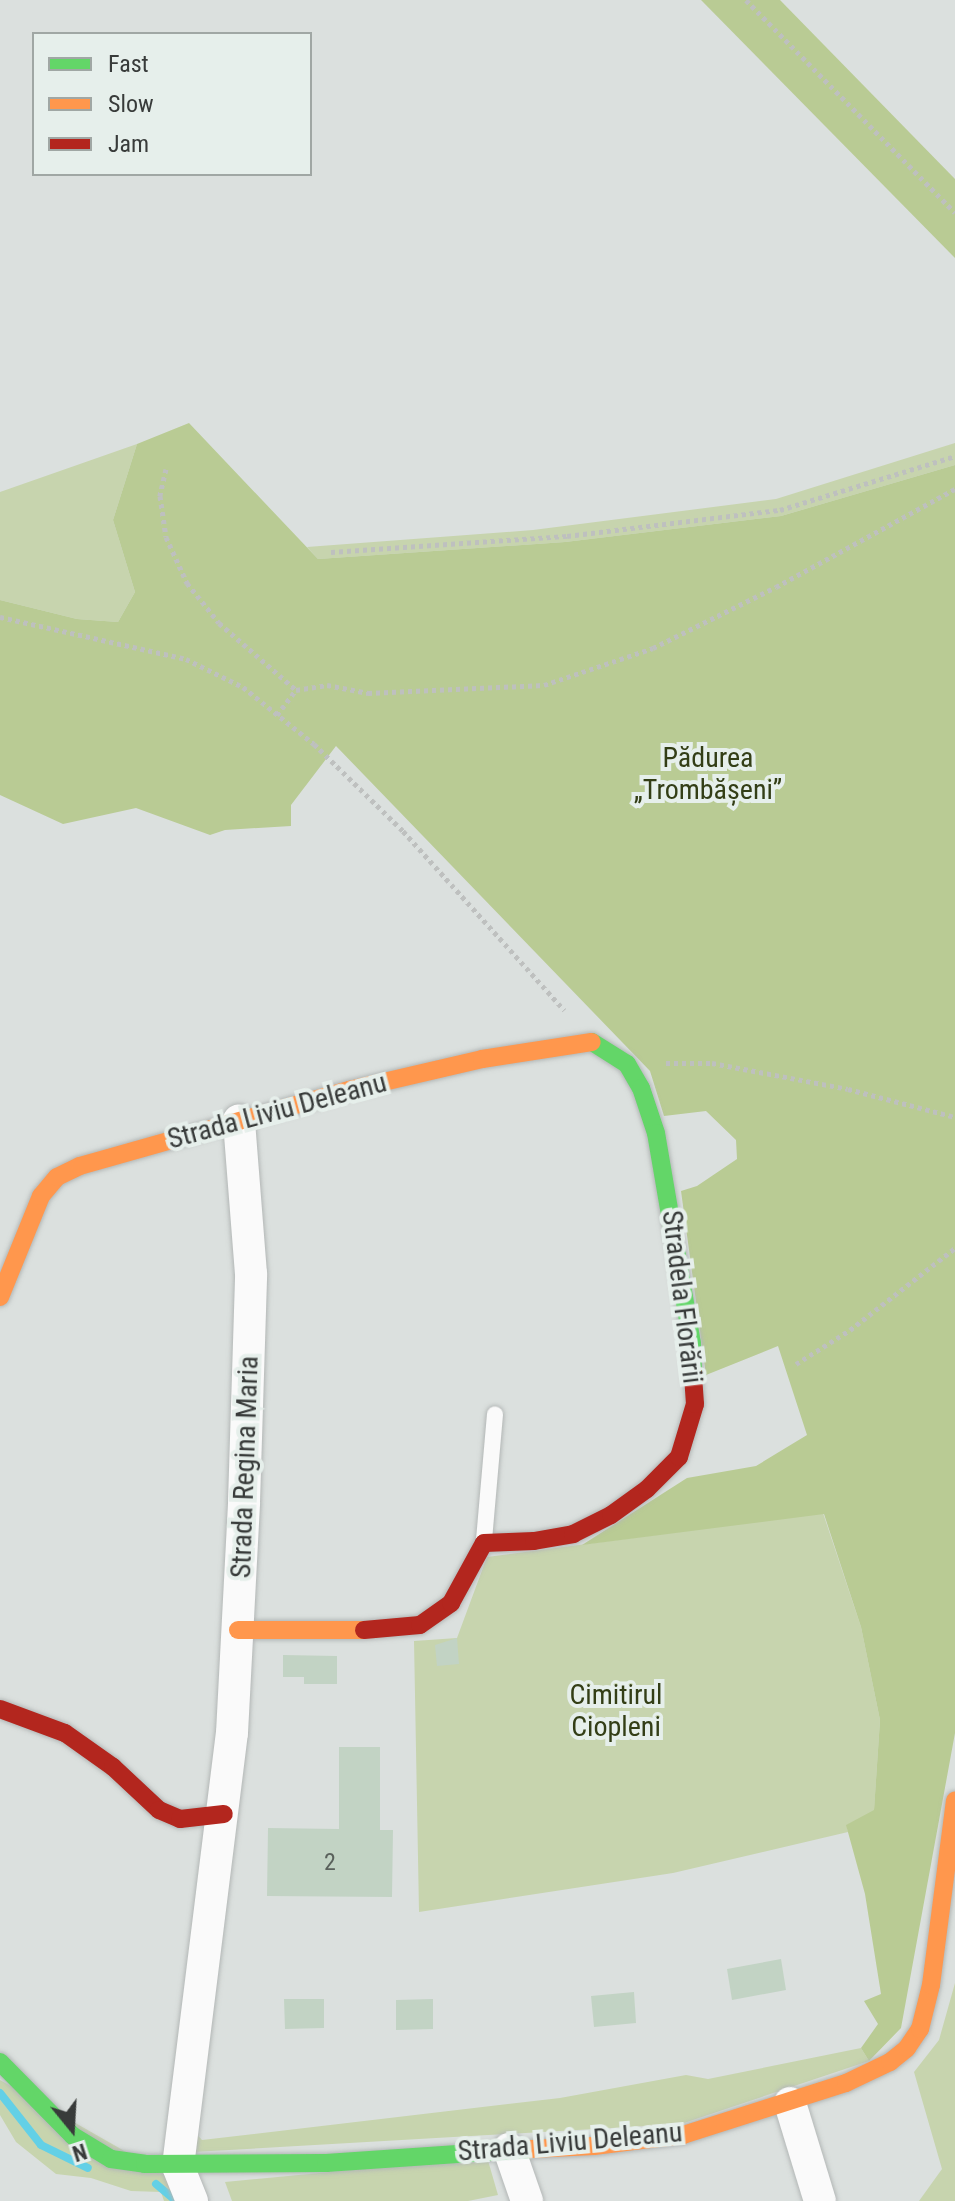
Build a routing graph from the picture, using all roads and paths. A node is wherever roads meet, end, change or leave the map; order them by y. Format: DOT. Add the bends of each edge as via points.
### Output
graph roads {
  1 [pos="746,0"];
  2 [pos="955,213"];
  3 [pos="955,456"];
  4 [pos="166,469"];
  5 [pos="955,489"];
  6 [pos="331,552"];
  7 [pos="0,617"];
  8 [pos="296,690"];
  9 [pos="277,715"];
  10 [pos="592,1042"];
  11 [pos="627,1064"];
  12 [pos="955,1117"];
  13 [pos="239,1120"];
  14 [pos="955,1248"];
  15 [pos="0,1297"];
  16 [pos="796,1364"];
  17 [pos="495,1414"];
  18 [pos="484,1543"];
  19 [pos="238,1630"];
  20 [pos="0,1709"];
  21 [pos="955,1801"];
  22 [pos="224,1814"];
  23 [pos="0,2062"];
  24 [pos="790,2103"];
  25 [pos="509,2149"];
  26 [pos="178,2166"];
  27 [pos="192,2201"];
  28 [pos="527,2201"];
  29 [pos="820,2201"];
  1 -- 2 [label="path"];
  3 -- 6 [label="path" via="780,510 567,536"];
  4 -- 8 [label="path" via="160,496 166,537 187,583 219,623"];
  5 -- 8 [label="path" via="653,648 544,685 368,693 327,685"];
  7 -- 9 [label="path" via="186,659 243,687"];
  8 -- 9 [label="path"];
  9 -- 10 [label="path" via="403,831"];
  10 -- 11 [label="street"];
  10 -- 13 [label="street, Strada Liviu Deleanu" via="482,1059"];
  11 -- 12 [label="path" via="712,1063 848,1089"];
  11 -- 18 [label="street, Stradela Florării" via="641,1088 659,1146 692,1343 695,1404 679,1457 611,1515 573,1534"];
  13 -- 15 [label="street, Strada Liviu Deleanu" via="57,1177 41,1196"];
  13 -- 19 [label="street, Strada Regina Maria" via="251,1274"];
  14 -- 16 [label="path" via="850,1330"];
  17 -- 18 [label="lane"];
  18 -- 19 [label="street" via="451,1603 420,1625 352,1631"];
  19 -- 22 [label="street, Strada Regina Maria"];
  20 -- 22 [label="street" via="65,1733 113,1767 159,1810 180,1819"];
  21 -- 24 [label="street, Strada Liviu Deleanu" via="931,1985 920,2029 890,2062"];
  22 -- 26 [label="street, Strada Regina Maria"];
  23 -- 26 [label="street, Strada Liviu Deleanu" via="73,2136 111,2159"];
  24 -- 25 [label="street, Strada Liviu Deleanu" via="683,2135"];
  24 -- 29 [label="street"];
  25 -- 26 [label="street, Strada Liviu Deleanu" via="326,2163"];
  25 -- 28 [label="street"];
  26 -- 27 [label="street"];
}
